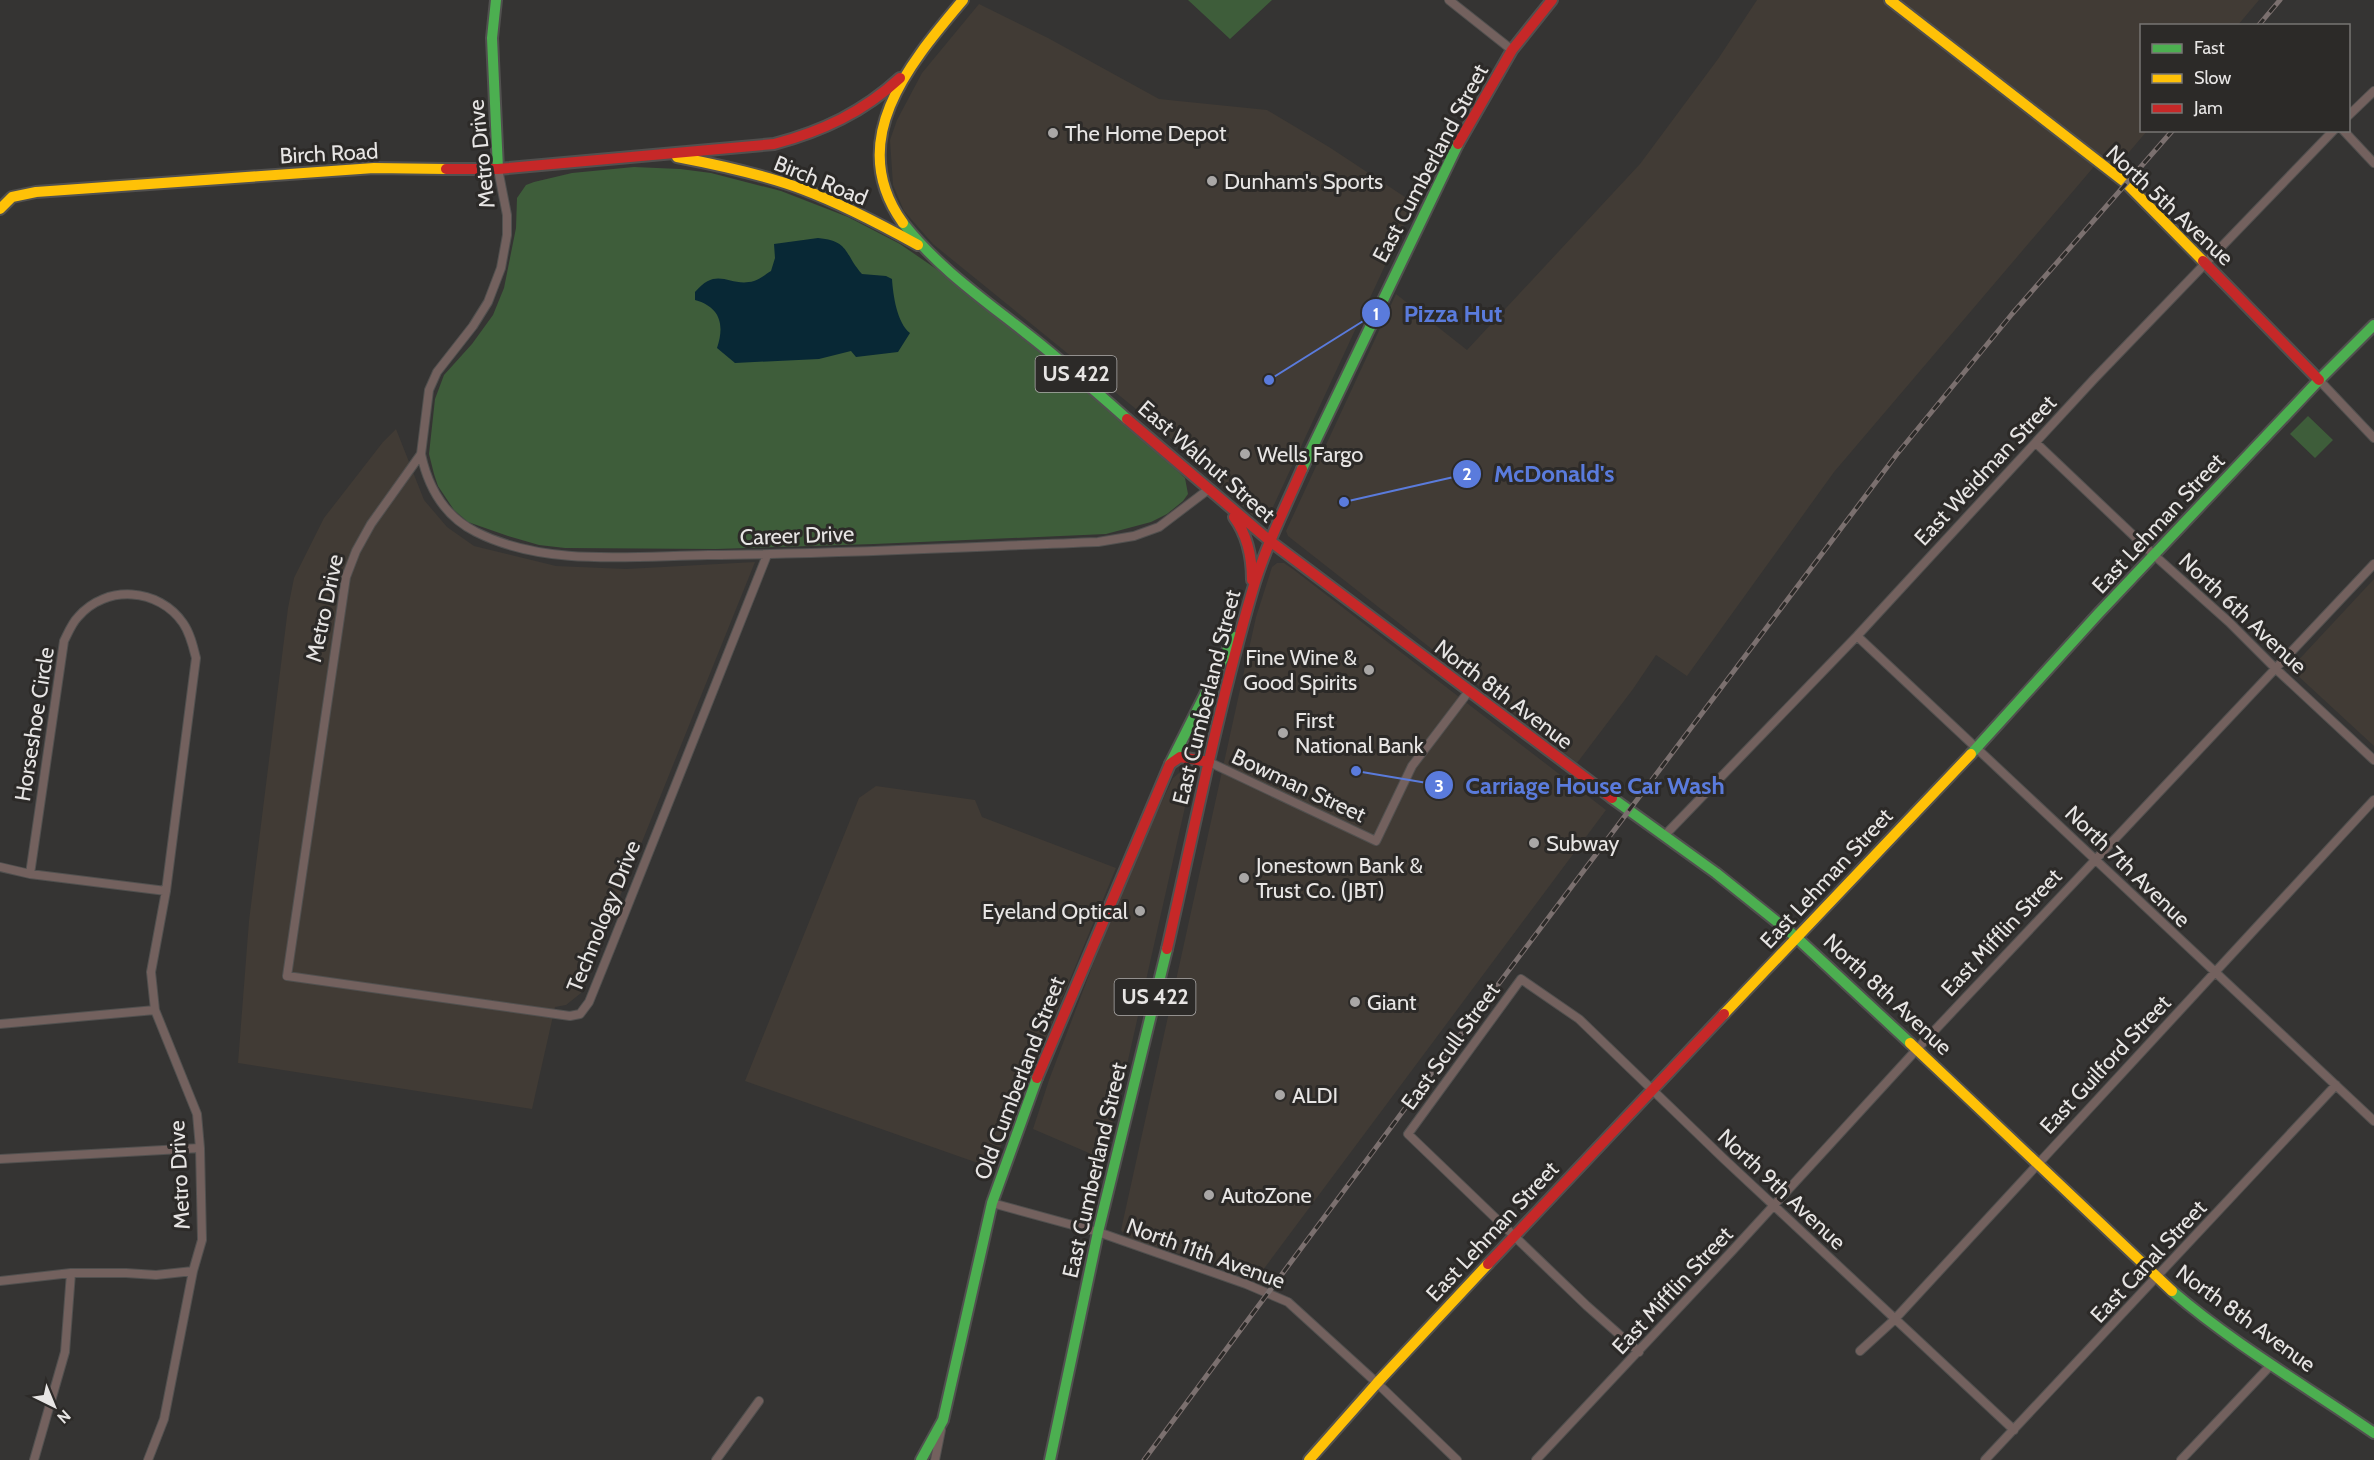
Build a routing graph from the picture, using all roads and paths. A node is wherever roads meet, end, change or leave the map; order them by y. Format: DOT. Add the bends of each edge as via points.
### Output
graph roads {
  1 [pos="496,0"];
  2 [pos="963,0"];
  3 [pos="1449,0"];
  4 [pos="1552,0"];
  5 [pos="1890,0"];
  6 [pos="1512,51"];
  7 [pos="904,73"];
  8 [pos="2374,91"];
  9 [pos="2350,115"];
  10 [pos="2332,132"];
  11 [pos="2345,132"];
  12 [pos="665,154"];
  13 [pos="2374,163"];
  14 [pos="498,169"];
  15 [pos="0,210"];
  16 [pos="922,248"];
  17 [pos="2205,263"];
  18 [pos="2374,325"];
  19 [pos="2319,380"];
  20 [pos="2374,438"];
  21 [pos="2036,442"];
  22 [pos="421,454"];
  23 [pos="1209,489"];
  24 [pos="1226,505"];
  25 [pos="1270,541"];
  26 [pos="767,555"];
  27 [pos="2154,555"];
  28 [pos="2374,564"];
  29 [pos="1252,591"];
  30 [pos="1246,614"];
  31 [pos="1857,636"];
  32 [pos="2276,669"];
  33 [pos="1469,691"];
  34 [pos="1977,747"];
  35 [pos="2374,760"];
  36 [pos="1209,762"];
  37 [pos="1170,764"];
  38 [pos="2374,800"];
  39 [pos="1665,835"];
  40 [pos="2094,860"];
  41 [pos="0,867"];
  42 [pos="30,874"];
  43 [pos="166,891"];
  44 [pos="1797,938"];
  45 [pos="2215,973"];
  46 [pos="287,976"];
  47 [pos="1521,979"];
  48 [pos="155,1010"];
  49 [pos="0,1024"];
  50 [pos="1918,1048"];
  51 [pos="2336,1085"];
  52 [pos="1652,1089"];
  53 [pos="2374,1121"];
  54 [pos="200,1148"];
  55 [pos="0,1159"];
  56 [pos="2038,1162"];
  57 [pos="992,1203"];
  58 [pos="1774,1205"];
  59 [pos="1098,1232"];
  60 [pos="1515,1236"];
  61 [pos="193,1271"];
  62 [pos="71,1274"];
  63 [pos="2158,1278"];
  64 [pos="0,1281"];
  65 [pos="1894,1320"];
  66 [pos="1860,1351"];
  67 [pos="1639,1352"];
  68 [pos="2270,1366"];
  69 [pos="1377,1383"];
  70 [pos="759,1401"];
  71 [pos="943,1420"];
  72 [pos="2014,1430"];
  73 [pos="2374,1433"];
  74 [pos="34,1460"];
  75 [pos="148,1460"];
  76 [pos="716,1460"];
  77 [pos="921,1460"];
  78 [pos="935,1460"];
  79 [pos="1050,1460"];
  80 [pos="1309,1460"];
  81 [pos="1457,1460"];
  82 [pos="1536,1460"];
  83 [pos="1985,1460"];
  84 [pos="2181,1460"];
  1 -- 14 [label="main road, Metro Drive" via="492,38"];
  2 -- 7 [label="main road, East Walnut Street / US 422"];
  3 -- 6 [label="street"];
  4 -- 6 [label="main road, East Cumberland Street / US 422"];
  5 -- 17 [label="main road, North 5th Avenue" via="2126,183"];
  6 -- 25 [label="main road, East Cumberland Street / US 422" via="1447,163"];
  7 -- 12 [label="main road, Birch Road" via="879,98 806,136 774,144"];
  7 -- 16 [label="main road, East Walnut Street / US 422" via="884,117 882,163 889,198"];
  8 -- 9 [label="street"];
  10 -- 17 [label="street, East Weidman Street"];
  11 -- 13 [label="street"];
  12 -- 14 [label="main road, Birch Road"];
  12 -- 16 [label="main road, Birch Road" via="787,184 849,210"];
  14 -- 15 [label="main road, Birch Road" via="374,168 36,192 12,197"];
  14 -- 22 [label="street, Metro Drive" via="507,215 501,268 488,302 437,372 429,390"];
  16 -- 23 [label="main road, East Walnut Street / US 422"];
  17 -- 19 [label="main road, North 5th Avenue"];
  17 -- 21 [label="street, East Weidman Street"];
  18 -- 19 [label="main road, East Lehman Street"];
  19 -- 20 [label="street, North 5th Avenue"];
  19 -- 27 [label="main road, East Lehman Street"];
  21 -- 27 [label="street, North 6th Avenue"];
  21 -- 31 [label="street, East Weidman Street"];
  22 -- 26 [label="street, Career Drive" via="426,477 447,512 477,533 513,547 571,555"];
  22 -- 46 [label="street, Metro Drive" via="371,524 346,577"];
  23 -- 24 [label="main road, East Walnut Street / US 422"];
  23 -- 26 [label="street, Career Drive" via="1159,527 1098,542"];
  24 -- 25 [label="main road, East Walnut Street"];
  24 -- 29 [label="main road, US 422" via="1246,537"];
  25 -- 29 [label="main road, East Cumberland Street / US 422"];
  25 -- 33 [label="main road, North 8th Avenue"];
  26 -- 46 [label="street, Technology Drive" via="589,1002 580,1014 570,1016"];
  27 -- 32 [label="street, North 6th Avenue"];
  27 -- 34 [label="main road, East Lehman Street"];
  28 -- 32 [label="street, East Mifflin Street"];
  29 -- 30 [label="main road, East Cumberland Street / US 422"];
  30 -- 36 [label="main road, East Cumberland Street / US 422"];
  30 -- 37 [label="main road, Old Cumberland Street"];
  31 -- 34 [label="street, North 7th Avenue"];
  31 -- 39 [label="street, East Weidman Street"];
  32 -- 35 [label="street, North 6th Avenue"];
  32 -- 40 [label="street, East Mifflin Street"];
  33 -- 36 [label="street, Bowman Street" via="1412,766 1376,841"];
  33 -- 39 [label="main road, North 8th Avenue"];
  34 -- 40 [label="street, North 7th Avenue"];
  34 -- 44 [label="main road, East Lehman Street"];
  36 -- 37 [label="main road" via="1180,757"];
  36 -- 59 [label="main road, East Cumberland Street / US 422"];
  37 -- 57 [label="main road, Old Cumberland Street" via="1045,1056"];
  38 -- 45 [label="street, East Guilford Street"];
  39 -- 44 [label="main road, North 8th Avenue"];
  40 -- 45 [label="street, North 7th Avenue"];
  40 -- 50 [label="street, East Mifflin Street"];
  41 -- 42 [label="street"];
  42 -- 43 [label="street"];
  42 -- 43 [label="street, Horseshoe Circle" via="64,641 77,617 96,601 135,593 172,610 184,624 196,658"];
  43 -- 48 [label="street, Metro Drive" via="151,972"];
  44 -- 50 [label="main road, North 8th Avenue"];
  44 -- 52 [label="main road, East Lehman Street"];
  45 -- 51 [label="street, North 7th Avenue"];
  45 -- 56 [label="street, East Guilford Street"];
  47 -- 52 [label="street, North 9th Avenue" via="1579,1019"];
  47 -- 60 [label="street, East Scull Street" via="1408,1134"];
  48 -- 49 [label="street"];
  48 -- 54 [label="street, Metro Drive" via="197,1114"];
  50 -- 56 [label="main road, North 8th Avenue"];
  50 -- 58 [label="street, East Mifflin Street"];
  51 -- 53 [label="street, North 7th Avenue"];
  51 -- 63 [label="street, East Canal Street"];
  52 -- 58 [label="street, North 9th Avenue"];
  52 -- 60 [label="main road, East Lehman Street"];
  54 -- 55 [label="street"];
  54 -- 61 [label="street, Metro Drive" via="202,1240"];
  56 -- 63 [label="main road, North 8th Avenue"];
  56 -- 65 [label="street, East Guilford Street"];
  57 -- 59 [label="street, North 11th Avenue"];
  57 -- 71 [label="main road, Old Cumberland Street"];
  58 -- 65 [label="street, North 9th Avenue"];
  58 -- 67 [label="street, East Mifflin Street"];
  59 -- 69 [label="street, North 11th Avenue" via="1288,1302"];
  59 -- 79 [label="main road, East Cumberland Street / US 422"];
  60 -- 67 [label="street"];
  60 -- 69 [label="main road, East Lehman Street"];
  61 -- 62 [label="street" via="156,1275"];
  61 -- 75 [label="street, Metro Drive" via="164,1419"];
  62 -- 64 [label="street"];
  62 -- 74 [label="street" via="65,1352"];
  63 -- 68 [label="main road, North 8th Avenue"];
  63 -- 72 [label="street, East Canal Street"];
  65 -- 66 [label="street, East Guilford Street"];
  65 -- 72 [label="street, North 9th Avenue"];
  67 -- 82 [label="street, East Mifflin Street"];
  68 -- 73 [label="main road, North 8th Avenue"];
  68 -- 84 [label="street"];
  69 -- 80 [label="main road, East Lehman Street"];
  69 -- 81 [label="street, North 11th Avenue"];
  70 -- 76 [label="street"];
  71 -- 77 [label="main road"];
  71 -- 78 [label="street, Old Cumberland Street"];
  72 -- 83 [label="street, East Canal Street"];
}
